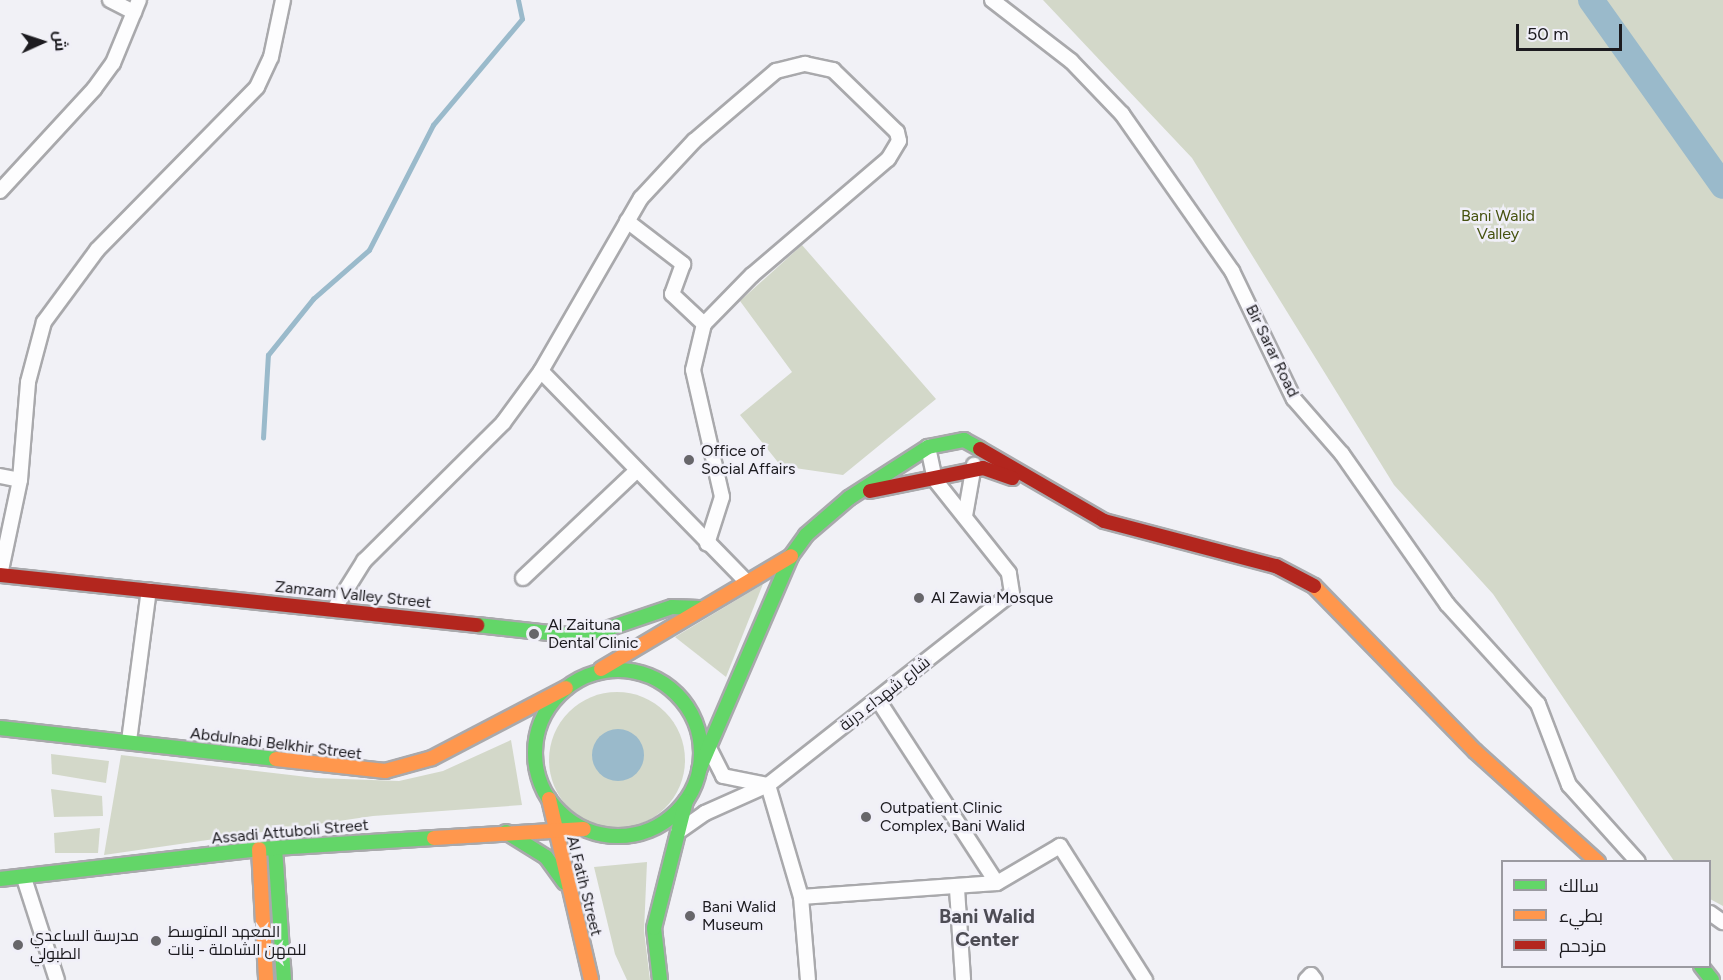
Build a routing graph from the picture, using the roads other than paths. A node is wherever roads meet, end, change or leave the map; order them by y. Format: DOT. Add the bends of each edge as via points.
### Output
graph roads {
  1 [pos="110,0"];
  2 [pos="283,0"];
  3 [pos="992,0"];
  4 [pos="137,6"];
  5 [pos="0,191"];
  6 [pos="627,221"];
  7 [pos="704,324"];
  8 [pos="541,371"];
  9 [pos="980,445"];
  10 [pos="928,447"];
  11 [pos="973,470"];
  12 [pos="635,472"];
  13 [pos="0,476"];
  14 [pos="1024,479"];
  15 [pos="20,480"];
  16 [pos="936,480"];
  17 [pos="849,498"];
  18 [pos="965,516"];
  19 [pos="707,544"];
  20 [pos="791,556"];
  21 [pos="0,575"];
  22 [pos="523,578"];
  23 [pos="744,579"];
  24 [pos="149,590"];
  25 [pos="699,608"];
  26 [pos="334,609"];
  27 [pos="592,674"];
  28 [pos="567,688"];
  29 [pos="878,700"];
  30 [pos="0,728"];
  31 [pos="129,741"];
  32 [pos="709,744"];
  33 [pos="699,770"];
  34 [pos="768,785"];
  35 [pos="549,799"];
  36 [pos="686,801"];
  37 [pos="553,829"];
  38 [pos="584,829"];
  39 [pos="506,832"];
  40 [pos="675,834"];
  41 [pos="275,848"];
  42 [pos="259,849"];
  43 [pos="1597,860"];
  44 [pos="1637,860"];
  45 [pos="24,878"];
  46 [pos="0,879"];
  47 [pos="565,883"];
  48 [pos="997,883"];
  49 [pos="957,889"];
  50 [pos="801,897"];
  51 [pos="1703,968"];
  52 [pos="57,980"];
  53 [pos="266,980"];
  54 [pos="284,980"];
  55 [pos="591,980"];
  56 [pos="660,980"];
  57 [pos="808,980"];
  58 [pos="963,980"];
  59 [pos="1145,980"];
  60 [pos="1306,980"];
  61 [pos="1315,980"];
  62 [pos="1712,980"];
  1 -- 4 [label="street"];
  2 -- 15 [label="street" via="272,57 257,87 97,250 53,305 33,353"];
  3 -- 44 [label="street, Bir Sarar Road" via="1071,62 1122,114 1232,271 1294,399 1342,454 1447,604 1538,704 1569,785"];
  4 -- 5 [label="street" via="113,63 94,89"];
  6 -- 7 [label="street" via="683,264 672,294"];
  6 -- 7 [label="street" via="662,172 694,141 776,71 790,66 817,64 833,70 897,132 899,141 888,159 752,275"];
  6 -- 8 [label="street"];
  7 -- 19 [label="street" via="693,370 722,496"];
  8 -- 12 [label="street"];
  8 -- 26 [label="street" via="503,423 364,561"];
  9 -- 10 [label="main road" via="951,440"];
  9 -- 11 [label="street"];
  9 -- 14 [label="main road"];
  10 -- 16 [label="street"];
  10 -- 17 [label="main road"];
  11 -- 14 [label="main road"];
  11 -- 16 [label="main road"];
  11 -- 18 [label="street"];
  12 -- 19 [label="street"];
  12 -- 22 [label="street"];
  13 -- 15 [label="street"];
  14 -- 43 [label="main road" via="1138,533 1276,566 1313,585 1475,751"];
  15 -- 21 [label="street"];
  16 -- 17 [label="main road" via="884,486"];
  16 -- 18 [label="street"];
  17 -- 20 [label="main road"];
  18 -- 29 [label="street, شارع شهداء درنة" via="1009,573 1012,593"];
  19 -- 23 [label="street"];
  20 -- 23 [label="main road"];
  20 -- 32 [label="main road"];
  21 -- 24 [label="main road, Zamzam Valley Street"];
  23 -- 25 [label="main road"];
  24 -- 26 [label="main road, Zamzam Valley Street"];
  24 -- 31 [label="street"];
  25 -- 26 [label="main road, Zamzam Valley Street" via="672,607 604,630 567,635"];
  25 -- 27 [label="main road"];
  27 -- 28 [label="main road"];
  27 -- 33 [label="main road" via="636,672 678,696 697,730"];
  28 -- 31 [label="main road, Abdulnabi Belkhir Street" via="432,759 385,771"];
  28 -- 35 [label="main road" via="545,713 537,735 535,759"];
  29 -- 34 [label="street, شارع شهداء درنة"];
  29 -- 48 [label="street"];
  30 -- 31 [label="main road, Abdulnabi Belkhir Street"];
  32 -- 33 [label="main road"];
  32 -- 34 [label="street" via="723,776"];
  33 -- 36 [label="main road"];
  34 -- 40 [label="street, شارع شهداء درنة" via="705,813"];
  34 -- 50 [label="street"];
  35 -- 37 [label="main road, Al Fatih Street"];
  35 -- 38 [label="main road"];
  36 -- 38 [label="main road" via="663,824 638,834 611,836"];
  36 -- 40 [label="main road"];
  37 -- 38 [label="main road, Assadi Attuboli Street"];
  37 -- 39 [label="main road, Assadi Attuboli Street"];
  37 -- 47 [label="main road, Al Fatih Street"];
  39 -- 41 [label="main road, Assadi Attuboli Street"];
  39 -- 47 [label="main road" via="546,857"];
  40 -- 56 [label="main road" via="654,928"];
  41 -- 42 [label="main road, Assadi Attuboli Street"];
  41 -- 54 [label="main road"];
  42 -- 45 [label="main road, Assadi Attuboli Street"];
  42 -- 53 [label="main road"];
  45 -- 46 [label="main road, Assadi Attuboli Street"];
  45 -- 52 [label="street"];
  47 -- 55 [label="main road, Al Fatih Street"];
  48 -- 49 [label="street"];
  48 -- 59 [label="street" via="1060,846"];
  49 -- 50 [label="street"];
  49 -- 58 [label="street"];
  50 -- 57 [label="street"];
  51 -- 62 [label="main road"];
  60 -- 61 [label="street" via="1311,975"];
}
